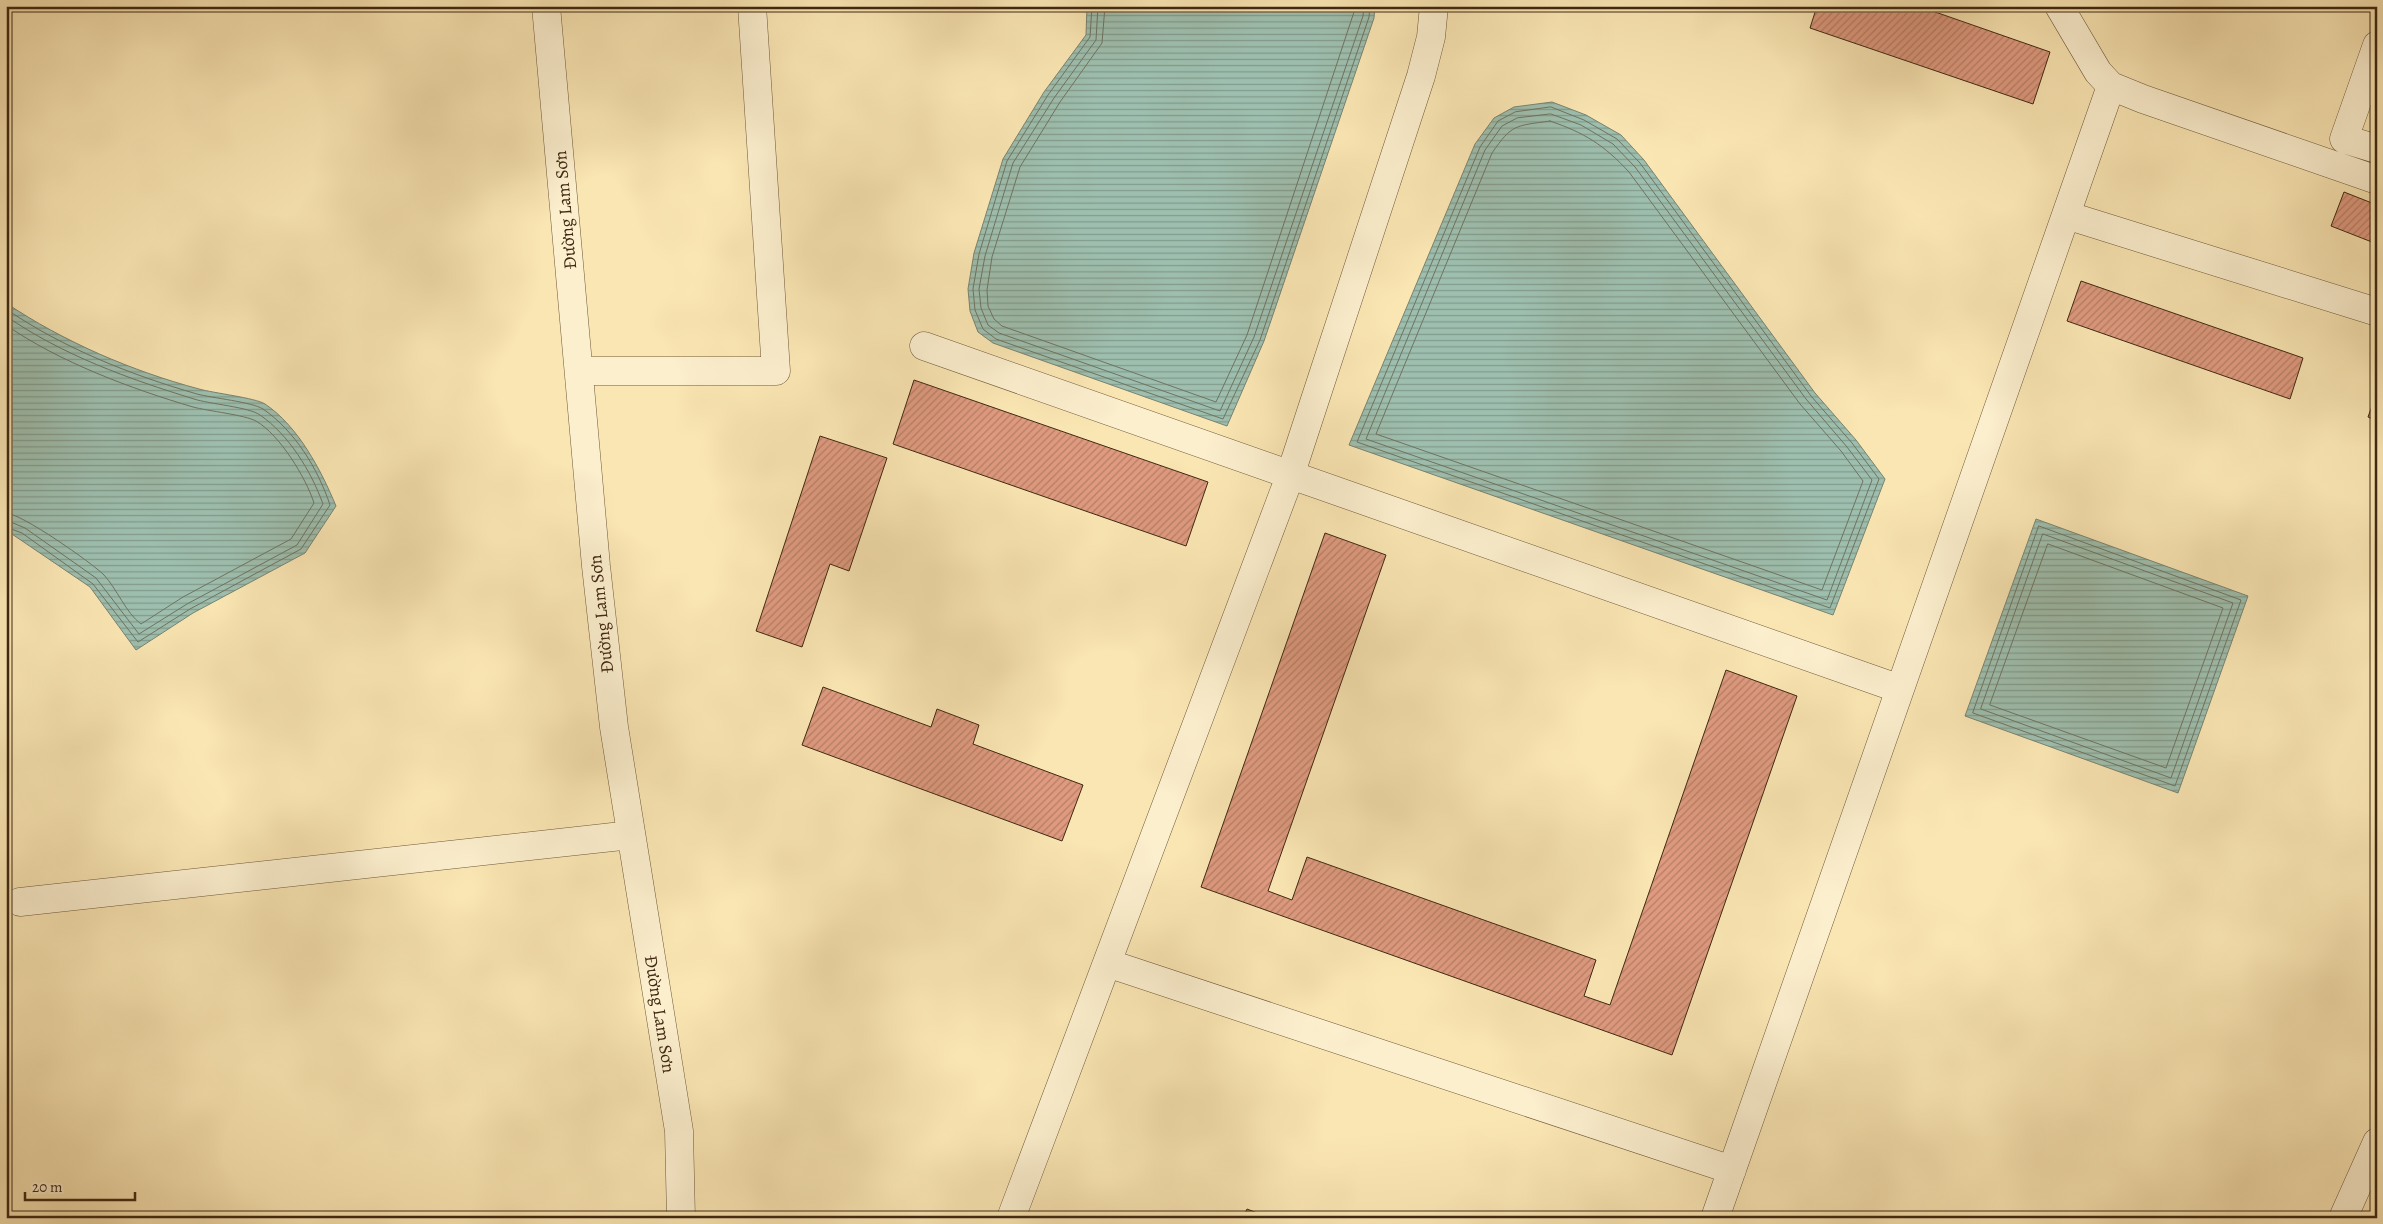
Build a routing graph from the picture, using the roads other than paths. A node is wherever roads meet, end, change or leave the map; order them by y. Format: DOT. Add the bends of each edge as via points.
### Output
graph roads {
  1 [pos="546,6"];
  2 [pos="752,6"];
  3 [pos="1434,6"];
  4 [pos="2059,6"];
  5 [pos="2377,45"];
  6 [pos="2111,86"];
  7 [pos="2377,149"];
  8 [pos="2377,180"];
  9 [pos="2066,216"];
  10 [pos="2377,312"];
  11 [pos="924,346"];
  12 [pos="579,371"];
  13 [pos="1290,476"];
  14 [pos="1900,689"];
  15 [pos="631,835"];
  16 [pos="20,902"];
  17 [pos="1107,963"];
  18 [pos="2377,1142"];
  19 [pos="1732,1170"];
  20 [pos="681,1218"];
  21 [pos="1011,1218"];
  22 [pos="1715,1218"];
  23 [pos="2342,1218"];
  1 -- 12 [label="street, Đường Lam Sơn"];
  2 -- 12 [label="street" via="776,371"];
  3 -- 13 [label="street" via="1431,37 1421,76"];
  4 -- 6 [label="street" via="2098,72"];
  5 -- 7 [label="street" via="2344,139"];
  6 -- 8 [label="street"];
  6 -- 9 [label="street"];
  9 -- 10 [label="street"];
  9 -- 14 [label="street"];
  11 -- 13 [label="street"];
  12 -- 15 [label="street, Đường Lam Sơn" via="599,594 614,727"];
  13 -- 14 [label="street"];
  13 -- 17 [label="street"];
  14 -- 19 [label="street"];
  15 -- 16 [label="street"];
  15 -- 20 [label="street, Đường Lam Sơn" via="679,1131"];
  17 -- 19 [label="street"];
  17 -- 21 [label="street"];
  18 -- 23 [label="street"];
  19 -- 22 [label="street"];
}
